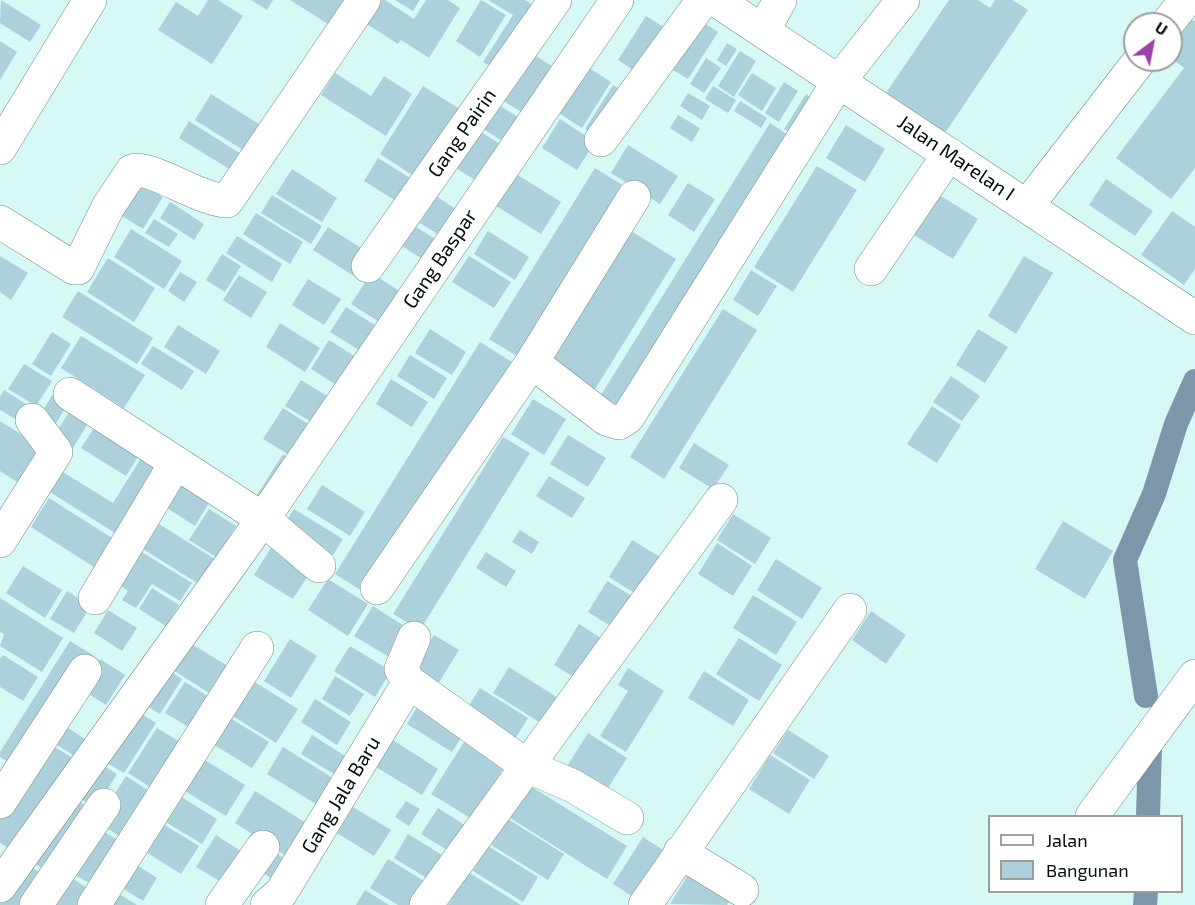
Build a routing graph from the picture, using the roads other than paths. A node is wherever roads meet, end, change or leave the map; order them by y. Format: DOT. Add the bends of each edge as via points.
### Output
graph roads {
  1 [pos="90,0"];
  2 [pos="364,0"];
  3 [pos="555,0"];
  4 [pos="617,0"];
  5 [pos="703,0"];
  6 [pos="716,0"];
  7 [pos="780,0"];
  8 [pos="903,0"];
  9 [pos="1186,0"];
  10 [pos="1176,12"];
  11 [pos="763,31"];
  12 [pos="1131,72"];
  13 [pos="839,81"];
  14 [pos="10,108"];
  15 [pos="601,140"];
  16 [pos="0,148"];
  17 [pos="949,154"];
  18 [pos="634,197"];
  19 [pos="1028,206"];
  20 [pos="0,222"];
  21 [pos="368,266"];
  22 [pos="871,269"];
  23 [pos="1191,308"];
  24 [pos="532,362"];
  25 [pos="70,394"];
  26 [pos="32,420"];
  27 [pos="175,464"];
  28 [pos="721,500"];
  29 [pos="263,519"];
  30 [pos="0,541"];
  31 [pos="319,566"];
  32 [pos="377,588"];
  33 [pos="95,598"];
  34 [pos="850,610"];
  35 [pos="414,638"];
  36 [pos="257,648"];
  37 [pos="85,670"];
  38 [pos="1195,676"];
  39 [pos="410,682"];
  40 [pos="527,766"];
  41 [pos="0,802"];
  42 [pos="104,805"];
  43 [pos="1093,815"];
  44 [pos="627,818"];
  45 [pos="263,847"];
  46 [pos="680,852"];
  47 [pos="0,886"];
  48 [pos="742,890"];
  49 [pos="36,905"];
  50 [pos="94,905"];
  51 [pos="222,905"];
  52 [pos="267,905"];
  53 [pos="426,905"];
  54 [pos="645,905"];
  1 -- 14 [label="street"];
  2 -- 20 [label="street" via="227,201 196,194 143,170 132,171 74,268"];
  3 -- 21 [label="street, Gang Pairin"];
  4 -- 29 [label="street, Gang Baspar"];
  5 -- 15 [label="street"];
  6 -- 11 [label="street, Jalan Marelan I"];
  7 -- 11 [label="street"];
  8 -- 13 [label="street"];
  9 -- 10 [label="street"];
  11 -- 13 [label="street, Jalan Marelan I"];
  12 -- 19 [label="street"];
  13 -- 17 [label="street, Jalan Marelan I"];
  13 -- 24 [label="street" via="628,417 619,423 606,419"];
  14 -- 16 [label="street"];
  17 -- 19 [label="street, Jalan Marelan I"];
  17 -- 22 [label="street"];
  18 -- 24 [label="street"];
  19 -- 23 [label="street, Jalan Marelan I"];
  24 -- 32 [label="street"];
  25 -- 27 [label="street"];
  26 -- 30 [label="street" via="56,452"];
  27 -- 29 [label="street"];
  27 -- 33 [label="street"];
  28 -- 40 [label="street"];
  29 -- 31 [label="street"];
  29 -- 47 [label="street, Gang Baspar"];
  34 -- 46 [label="street"];
  35 -- 39 [label="street" via="401,669"];
  36 -- 50 [label="street"];
  37 -- 41 [label="street"];
  38 -- 43 [label="street"];
  39 -- 40 [label="street"];
  39 -- 52 [label="street, Gang Jala Baru" via="281,893"];
  40 -- 44 [label="street" via="573,786"];
  40 -- 53 [label="street"];
  42 -- 49 [label="street"];
  45 -- 51 [label="street"];
  46 -- 48 [label="street"];
  46 -- 54 [label="street"];
}
